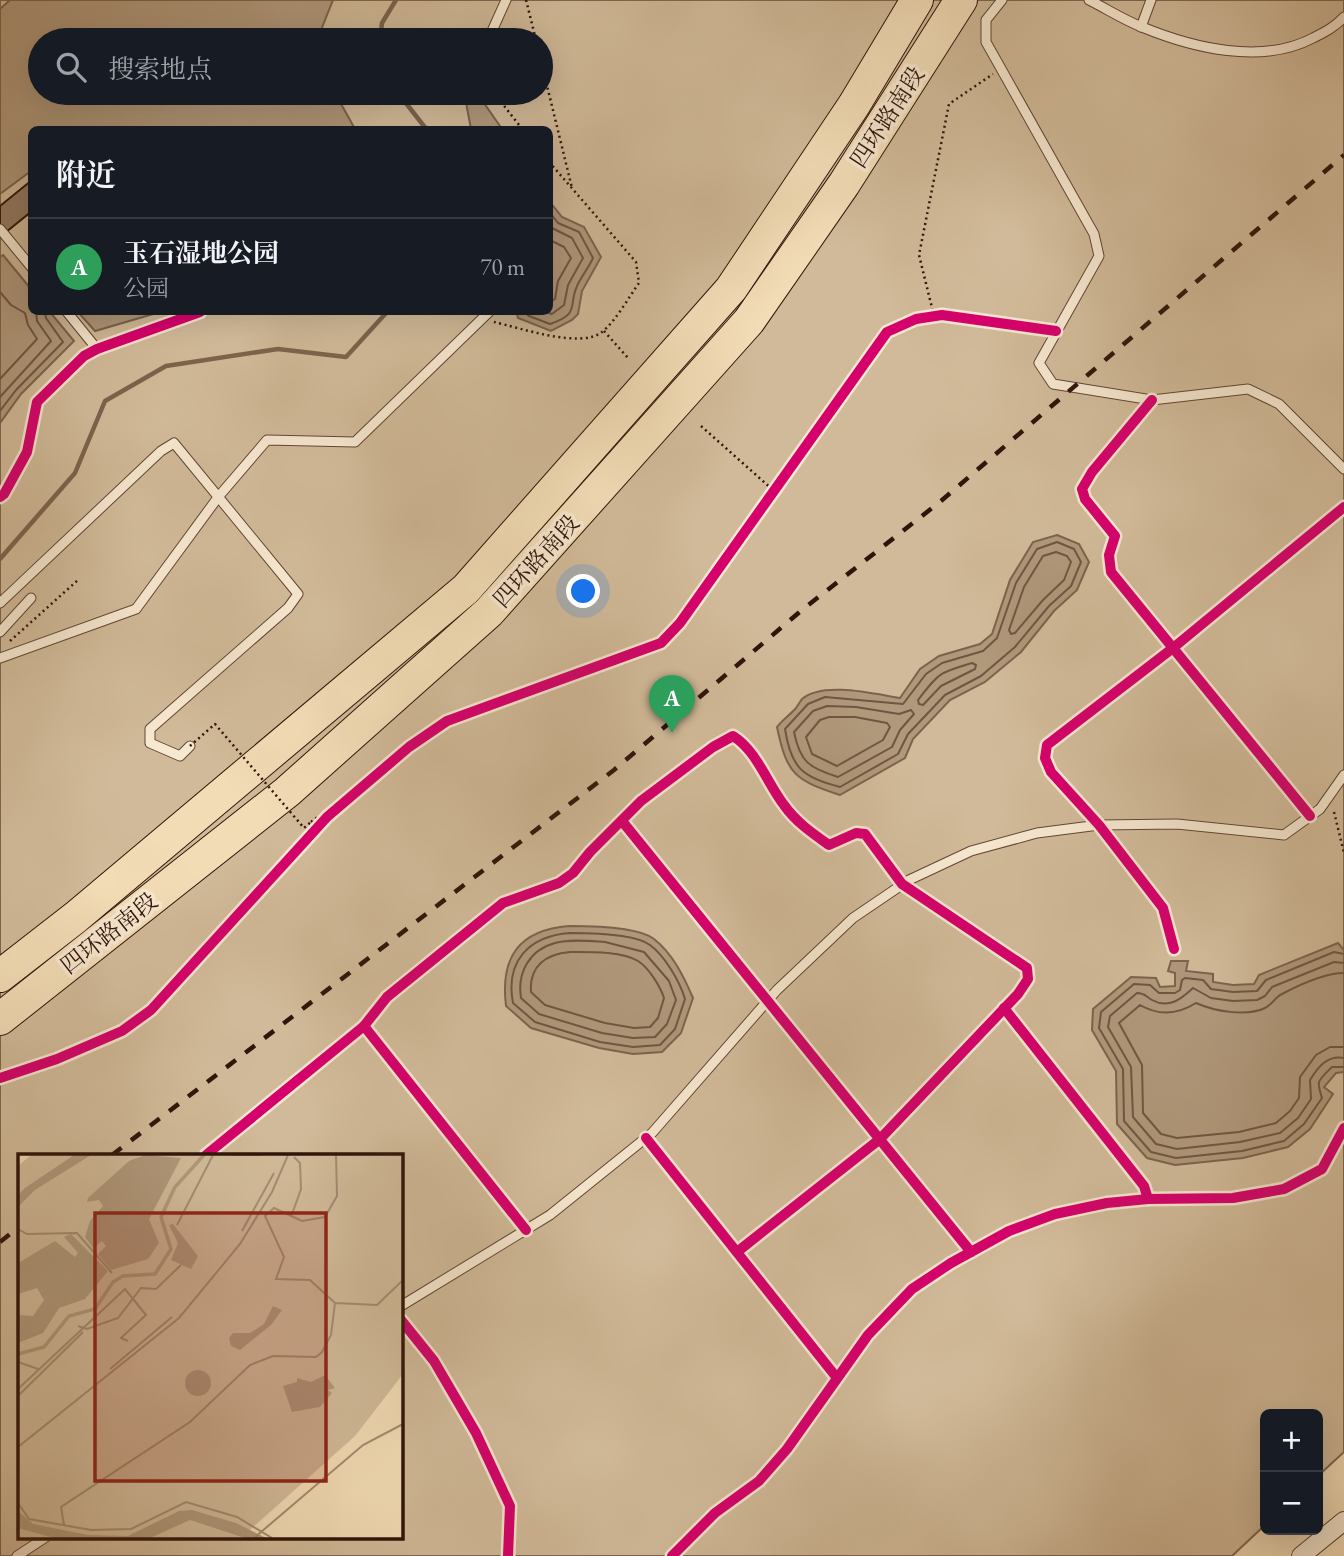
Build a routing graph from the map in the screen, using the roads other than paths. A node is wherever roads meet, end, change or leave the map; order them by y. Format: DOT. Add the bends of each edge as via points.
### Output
graph roads {
  1 [pos="506,0"];
  2 [pos="917,0"];
  3 [pos="961,0"];
  4 [pos="1002,0"];
  5 [pos="1089,0"];
  6 [pos="1151,0"];
  7 [pos="1344,17"];
  8 [pos="1141,27"];
  9 [pos="493,28"];
  10 [pos="0,229"];
  11 [pos="28,263"];
  12 [pos="69,315"];
  13 [pos="486,315"];
  14 [pos="97,349"];
  15 [pos="1344,468"];
  16 [pos="219,496"];
  17 [pos="31,598"];
  18 [pos="0,603"];
  19 [pos="0,632"];
  20 [pos="0,659"];
  21 [pos="190,746"];
  22 [pos="1344,775"];
  23 [pos="0,976"];
  24 [pos="0,1019"];
  25 [pos="402,1305"];
  26 [pos="1344,1521"];
  27 [pos="44,1538"];
  28 [pos="17,1556"];
  29 [pos="1301,1556"];
  1 -- 9 [label="lane"];
  2 -- 23 [label="highway, 四环路南段" via="854,106 731,289 466,589"];
  3 -- 24 [label="highway, 四环路南段" via="844,184 749,321 489,612 287,792"];
  4 -- 15 [label="lane" via="986,20 986,41 1094,234 1099,256 1039,363 1053,384 1152,400 1248,390 1279,404"];
  5 -- 8 [label="lane"];
  6 -- 8 [label="lane"];
  7 -- 8 [label="lane" via="1297,46 1257,51 1205,48"];
  10 -- 11 [label="lane"];
  12 -- 14 [label="lane"];
  13 -- 16 [label="lane" via="355,442 267,440"];
  16 -- 18 [label="lane" via="174,443"];
  16 -- 20 [label="lane" via="136,609"];
  16 -- 21 [label="lane" via="298,594 288,608 150,729 150,743 180,756"];
  17 -- 19 [label="lane"];
  22 -- 25 [label="lane" via="1320,808 1284,835 1177,824 1108,824 1037,833 971,851 909,880 853,918 778,990 653,1133 550,1215"];
  26 -- 29 [label="street"];
  27 -- 28 [label="lane"];
}
